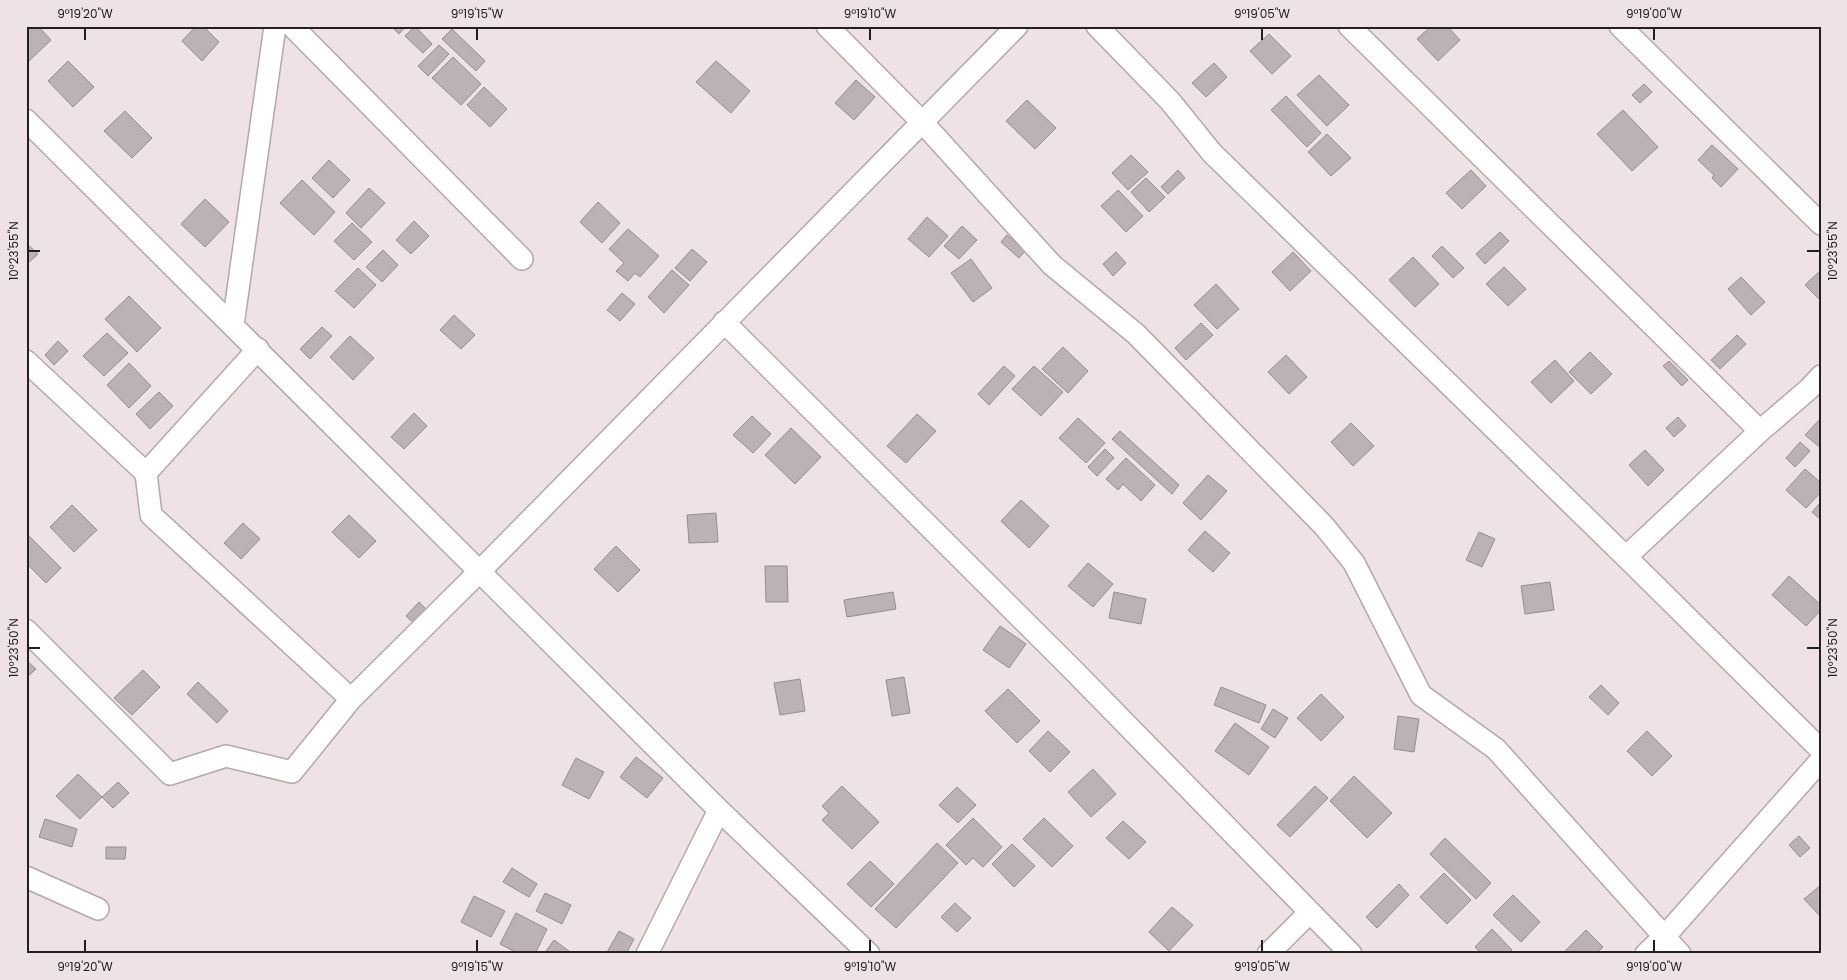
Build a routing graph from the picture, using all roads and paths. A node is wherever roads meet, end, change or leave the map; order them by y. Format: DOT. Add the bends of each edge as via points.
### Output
graph roads {
  1 [pos="275,26"];
  2 [pos="292,26"];
  3 [pos="827,26"];
  4 [pos="1017,26"];
  5 [pos="1097,26"];
  6 [pos="1349,26"];
  7 [pos="1620,26"];
  8 [pos="26,120"];
  9 [pos="923,123"];
  10 [pos="1821,224"];
  11 [pos="522,259"];
  12 [pos="724,322"];
  13 [pos="233,324"];
  14 [pos="258,349"];
  15 [pos="26,361"];
  16 [pos="1817,388"];
  17 [pos="1760,431"];
  18 [pos="146,474"];
  19 [pos="1626,557"];
  20 [pos="480,571"];
  21 [pos="26,630"];
  22 [pos="351,698"];
  23 [pos="1821,750"];
  24 [pos="1821,760"];
  25 [pos="719,810"];
  26 [pos="26,877"];
  27 [pos="98,909"];
  28 [pos="1310,912"];
  29 [pos="1664,937"];
  30 [pos="647,954"];
  31 [pos="869,954"];
  32 [pos="1268,954"];
  33 [pos="1351,954"];
  34 [pos="1646,954"];
  35 [pos="1680,954"];
  1 -- 13 [label="street"];
  2 -- 11 [label="street"];
  3 -- 9 [label="street"];
  4 -- 9 [label="street"];
  5 -- 19 [label="street" via="1170,101 1212,153"];
  6 -- 17 [label="street"];
  7 -- 10 [label="street"];
  8 -- 13 [label="street"];
  9 -- 12 [label="street"];
  9 -- 29 [label="street" via="1052,266 1136,334 1324,526 1354,563 1421,694 1496,749"];
  12 -- 20 [label="street"];
  12 -- 28 [label="street"];
  13 -- 14 [label="street"];
  14 -- 18 [label="street"];
  14 -- 20 [label="street"];
  15 -- 18 [label="street"];
  16 -- 17 [label="street"];
  17 -- 19 [label="street"];
  18 -- 22 [label="street" via="151,515"];
  19 -- 23 [label="street"];
  20 -- 22 [label="street"];
  20 -- 25 [label="street"];
  21 -- 22 [label="street" via="170,774 226,756 292,772"];
  24 -- 29 [label="street"];
  25 -- 30 [label="street"];
  25 -- 31 [label="street"];
  26 -- 27 [label="street"];
  28 -- 32 [label="street"];
  28 -- 33 [label="street"];
  29 -- 34 [label="street"];
  29 -- 35 [label="street"];
}
